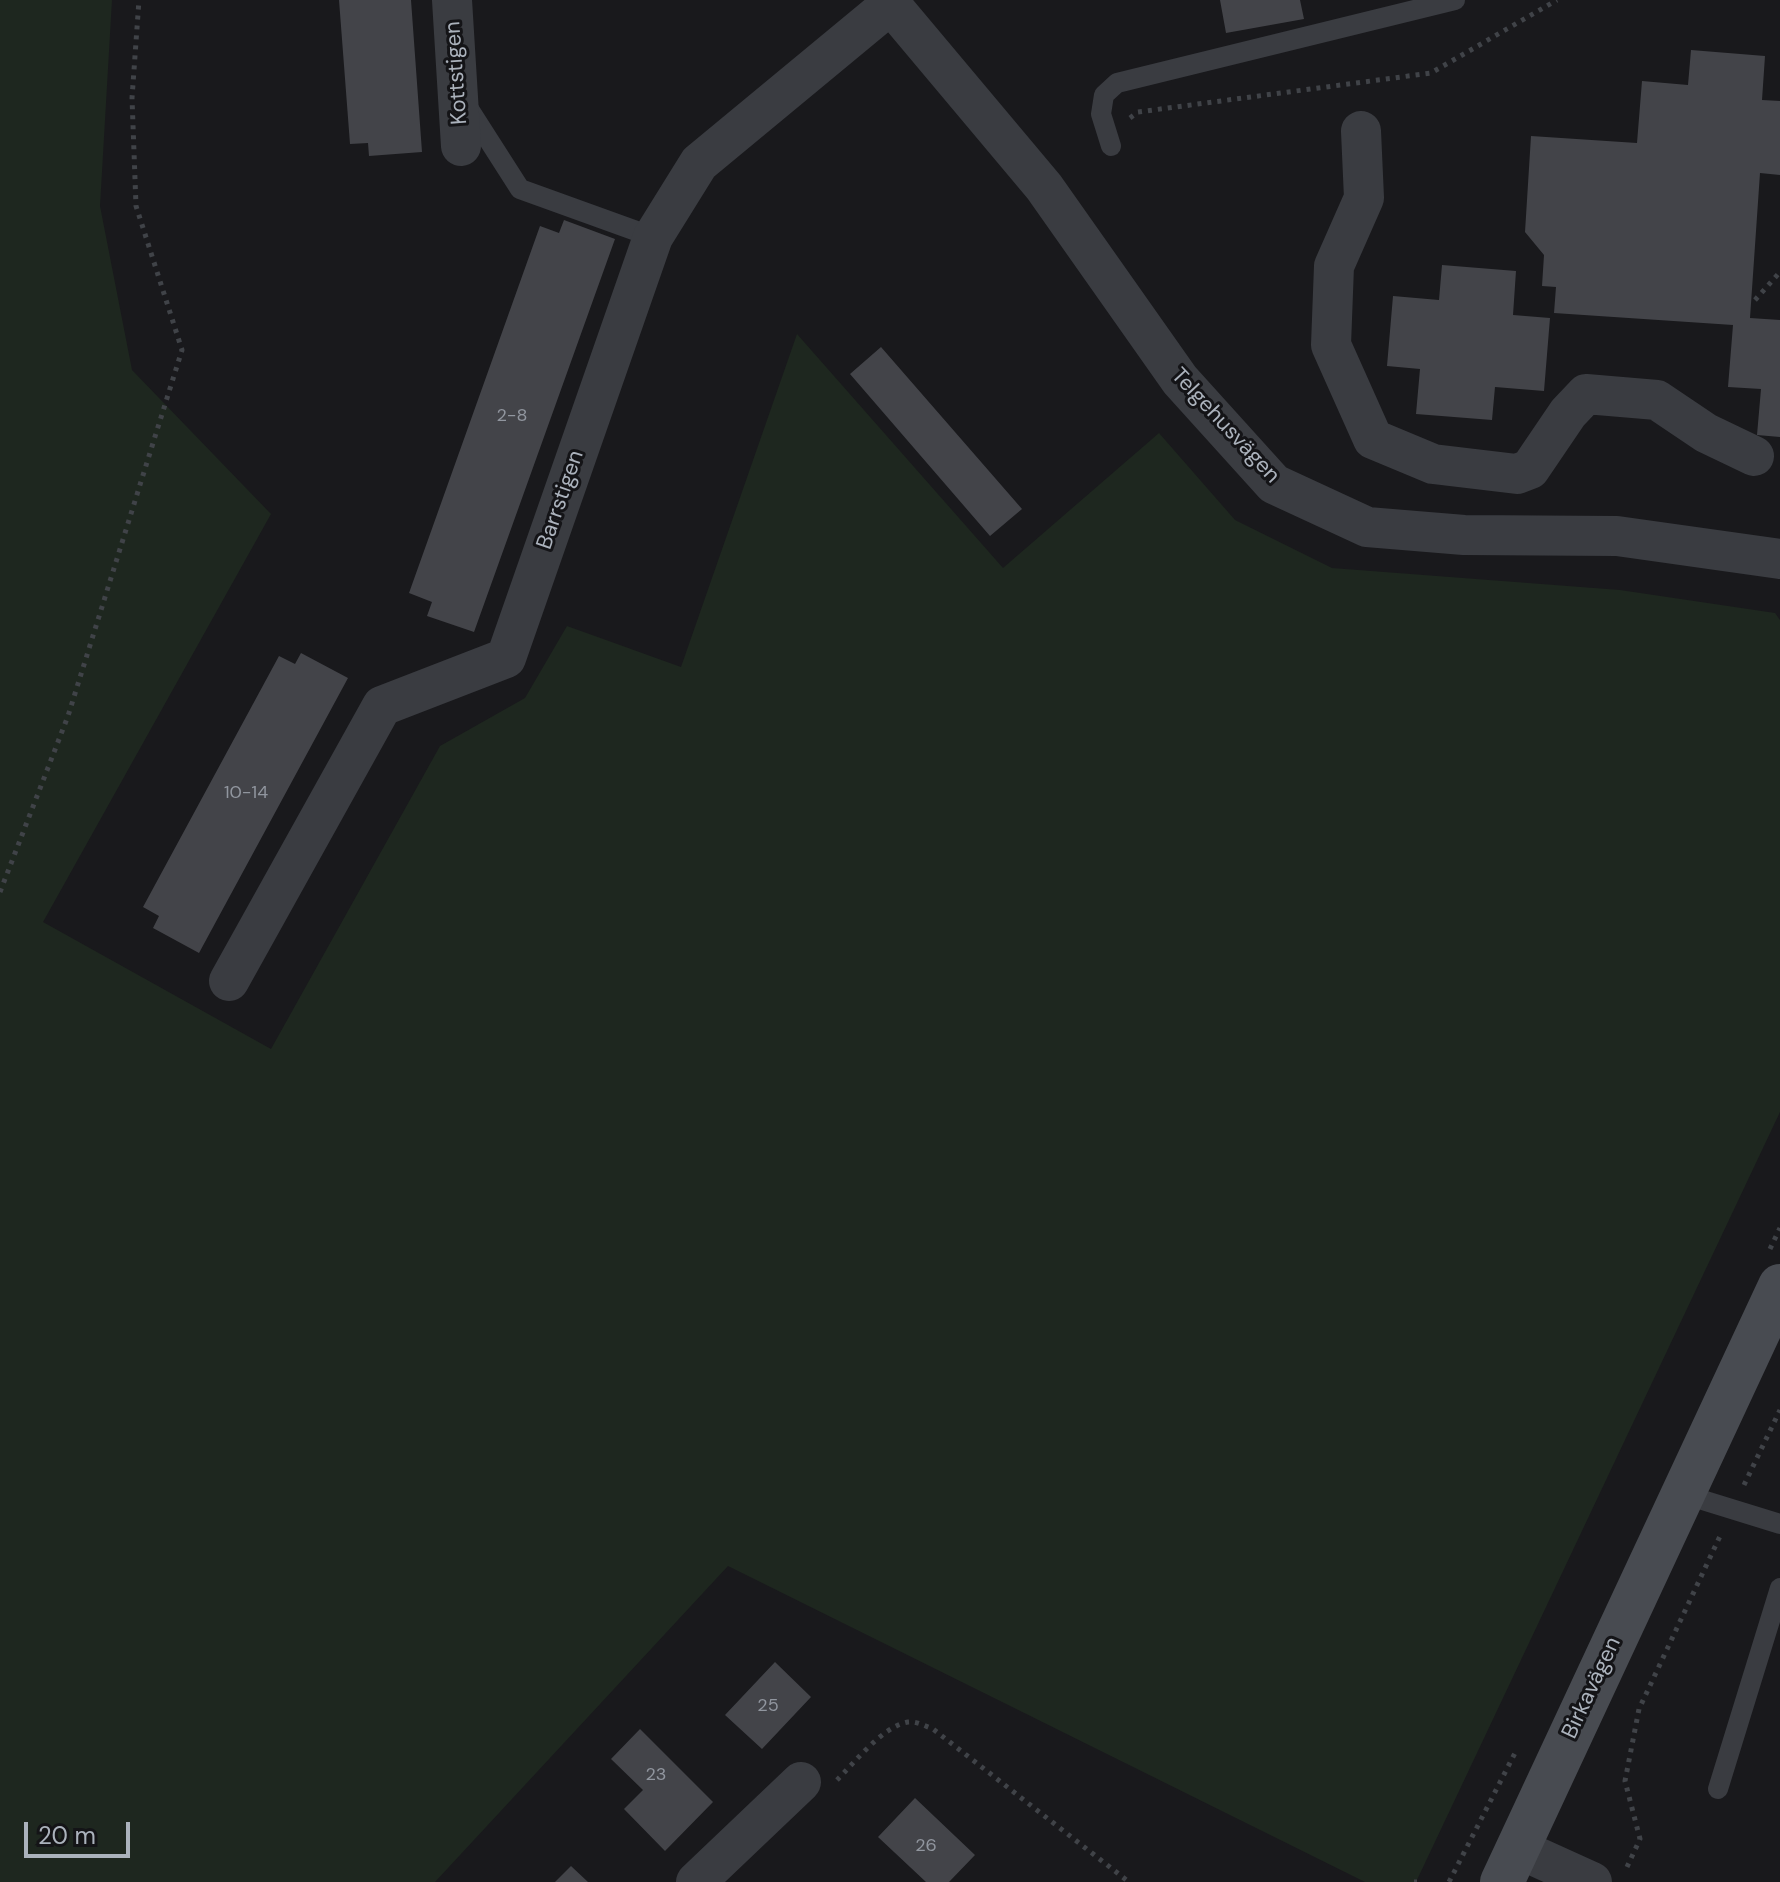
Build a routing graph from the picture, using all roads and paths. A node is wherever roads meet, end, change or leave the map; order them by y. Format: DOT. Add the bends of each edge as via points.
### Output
graph roads {
  1 [pos="139,0"];
  2 [pos="452,0"];
  3 [pos="1455,0"];
  4 [pos="1557,0"];
  5 [pos="889,2"];
  6 [pos="458,92"];
  7 [pos="1126,121"];
  8 [pos="1361,131"];
  9 [pos="461,146"];
  10 [pos="1111,146"];
  11 [pos="653,237"];
  12 [pos="1780,272"];
  13 [pos="1755,300"];
  14 [pos="1754,456"];
  15 [pos="1780,559"];
  16 [pos="0,892"];
  17 [pos="229,981"];
  18 [pos="1780,1286"];
  19 [pos="1780,1410"];
  20 [pos="1683,1494"];
  21 [pos="1732,1509"];
  22 [pos="1780,1524"];
  23 [pos="1780,1588"];
  24 [pos="801,1782"];
  25 [pos="1718,1789"];
  26 [pos="1509,1865"];
  27 [pos="1610,1875"];
  28 [pos="696,1882"];
  29 [pos="1129,1882"];
  1 -- 16 [label="path" via="132,98 136,206 182,350 68,716"];
  2 -- 6 [label="street, Kottstigen"];
  3 -- 10 [label="lane" via="1117,83 1104,95 1101,114"];
  4 -- 7 [label="path" via="1431,73 1138,112"];
  5 -- 11 [label="street, Barrstigen" via="699,163"];
  5 -- 15 [label="street, Telgehusvägen" via="1044,187 1180,380 1274,484 1367,527 1464,535 1617,536"];
  6 -- 9 [label="street, Kottstigen"];
  6 -- 11 [label="lane" via="520,189"];
  8 -- 14 [label="street" via="1364,198 1334,266 1331,345 1373,439 1433,464 1517,474 1530,469 1586,394 1657,400 1706,433"];
  11 -- 17 [label="street, Barrstigen" via="506,658 382,706"];
  12 -- 13 [label="path"];
  18 -- 20 [label="street, Birkavägen"];
  19 -- 21 [label="path"];
  20 -- 21 [label="lane"];
  20 -- 26 [label="street, Birkavägen"];
  21 -- 22 [label="lane"];
  21 -- 27 [label="path" via="1639,1709 1625,1781 1640,1839"];
  23 -- 25 [label="lane"];
  24 -- 28 [label="street"];
  24 -- 29 [label="path" via="826,1790 881,1736 911,1721 933,1729"];
  26 -- 27 [label="street"];
}
